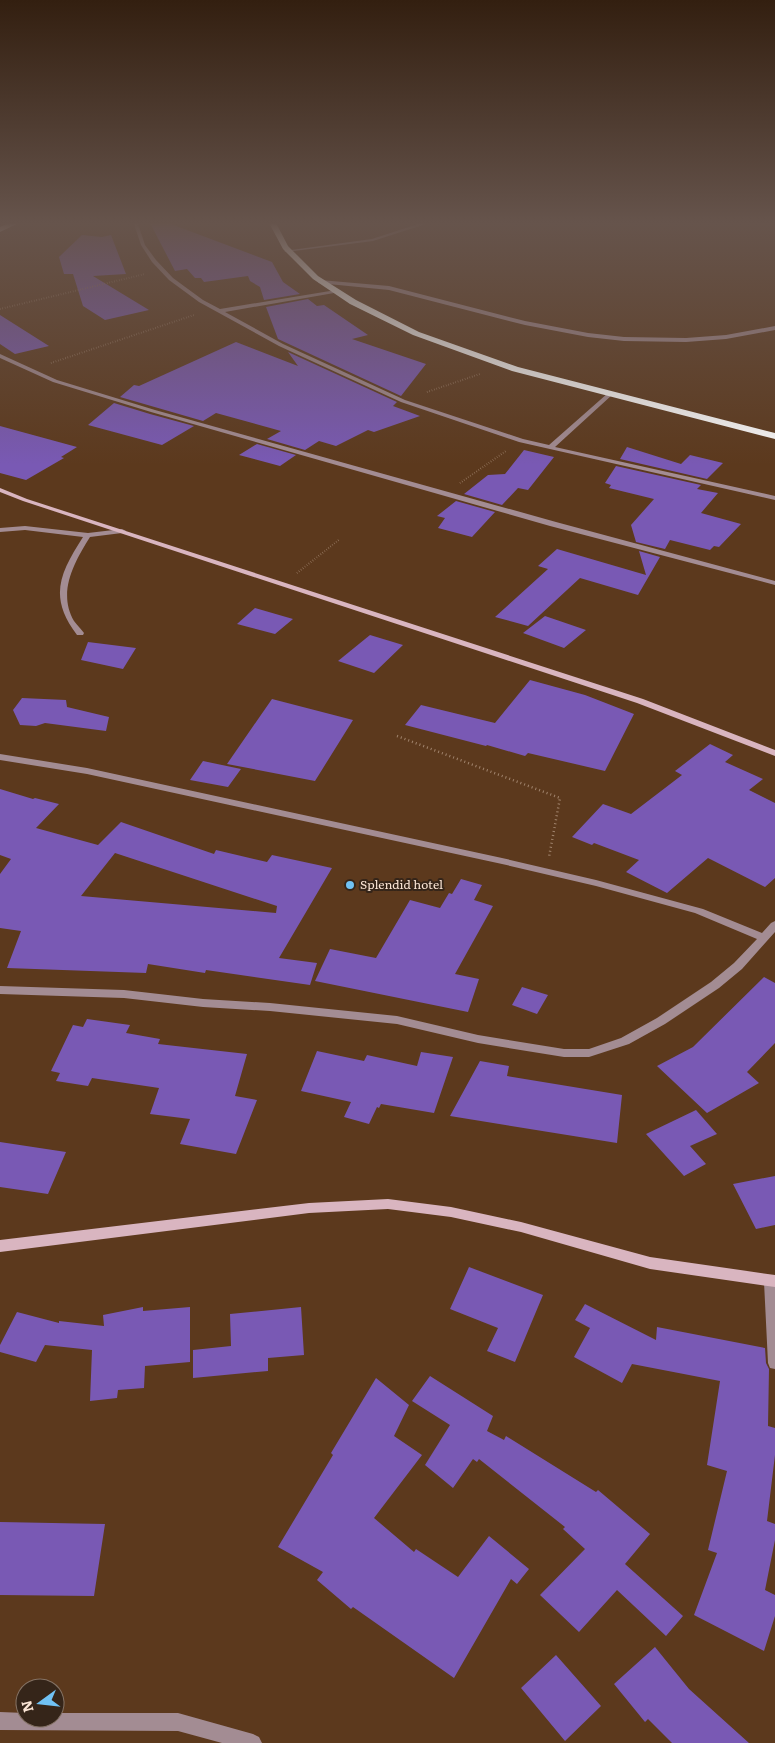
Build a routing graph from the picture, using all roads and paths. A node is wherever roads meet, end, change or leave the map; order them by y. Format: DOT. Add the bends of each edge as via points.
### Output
graph roads {
  1 [pos="28,302"];
  2 [pos="205,302"];
  3 [pos="264,302"];
  4 [pos="353,302"];
  5 [pos="445,302"];
  6 [pos="0,309"];
  7 [pos="217,310"];
  8 [pos="775,328"];
  9 [pos="0,356"];
  10 [pos="51,363"];
  11 [pos="502,366"];
  12 [pos="610,394"];
  13 [pos="403,401"];
  14 [pos="775,436"];
  15 [pos="521,441"];
  16 [pos="550,448"];
  17 [pos="0,490"];
  18 [pos="446,494"];
  19 [pos="775,498"];
  20 [pos="0,530"];
  21 [pos="122,531"];
  22 [pos="88,535"];
  23 [pos="340,539"];
  24 [pos="775,583"];
  25 [pos="283,584"];
  26 [pos="80,633"];
  27 [pos="397,736"];
  28 [pos="775,752"];
  29 [pos="0,757"];
  30 [pos="548,864"];
  31 [pos="775,926"];
  32 [pos="762,937"];
  33 [pos="0,990"];
  34 [pos="0,1246"];
  35 [pos="773,1281"];
  36 [pos="775,1363"];
  37 [pos="0,1720"];
  38 [pos="253,1743"];
  1 -- 6 [label="path"];
  2 -- 7 [label="street"];
  3 -- 7 [label="street"];
  4 -- 11 [label="highway" via="425,339"];
  5 -- 8 [label="street" via="525,323 624,339 686,340"];
  7 -- 10 [label="path"];
  7 -- 13 [label="street" via="301,356"];
  9 -- 18 [label="street" via="81,390"];
  11 -- 12 [label="highway"];
  11 -- 13 [label="path"];
  12 -- 14 [label="highway"];
  12 -- 16 [label="street"];
  13 -- 15 [label="street"];
  15 -- 16 [label="street"];
  15 -- 18 [label="path"];
  16 -- 19 [label="street"];
  17 -- 21 [label="street"];
  18 -- 24 [label="street"];
  20 -- 22 [label="street" via="25,528"];
  21 -- 22 [label="street"];
  21 -- 25 [label="street"];
  22 -- 26 [label="street" via="67,571 64,587 64,609 70,623"];
  23 -- 25 [label="path"];
  25 -- 28 [label="street" via="640,701"];
  27 -- 30 [label="path" via="560,798"];
  29 -- 32 [label="street" via="87,771 596,883 699,912"];
  31 -- 32 [label="street"];
  32 -- 33 [label="street" via="738,966 715,985 625,1041 589,1053 564,1053 478,1039 397,1020 270,1006 124,994"];
  34 -- 35 [label="street" via="309,1208 388,1204 451,1212 521,1227 650,1263"];
  35 -- 36 [label="street"];
  37 -- 38 [label="street" via="178,1722"];
}
